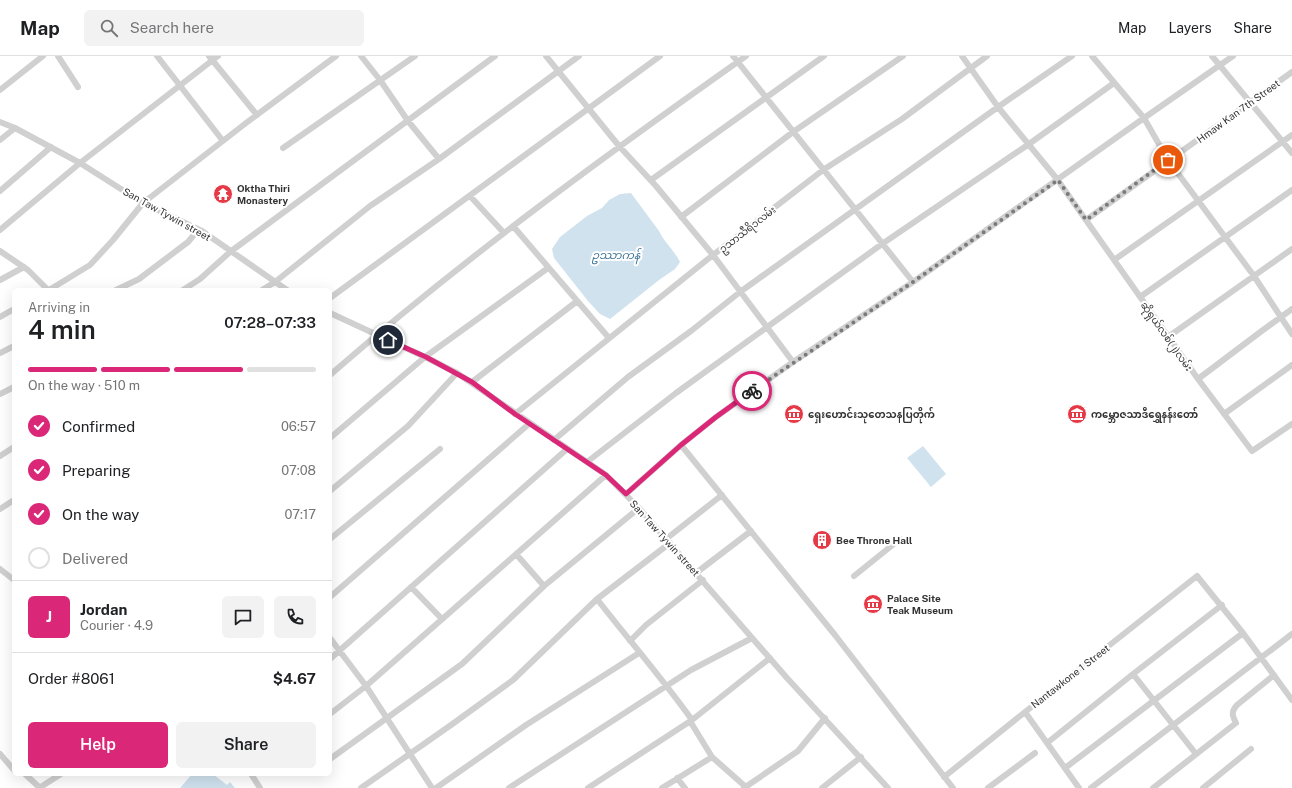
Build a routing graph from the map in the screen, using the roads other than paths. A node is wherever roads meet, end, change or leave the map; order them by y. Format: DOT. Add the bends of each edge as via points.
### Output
graph roads {
  1 [pos="43,56"];
  2 [pos="58,56"];
  3 [pos="157,56"];
  4 [pos="218,56"];
  5 [pos="336,56"];
  6 [pos="361,56"];
  7 [pos="415,56"];
  8 [pos="495,56"];
  9 [pos="546,56"];
  10 [pos="579,56"];
  11 [pos="660,56"];
  12 [pos="733,56"];
  13 [pos="746,56"];
  14 [pos="824,56"];
  15 [pos="903,56"];
  16 [pos="962,56"];
  17 [pos="987,56"];
  18 [pos="1072,56"];
  19 [pos="1092,56"];
  20 [pos="1212,56"];
  21 [pos="1234,56"];
  22 [pos="211,58"];
  23 [pos="737,62"];
  24 [pos="1220,66"];
  25 [pos="971,67"];
  26 [pos="559,71"];
  27 [pos="1292,72"];
  28 [pos="380,80"];
  29 [pos="1114,83"];
  30 [pos="78,86"];
  31 [pos="180,86"];
  32 [pos="0,90"];
  33 [pos="765,98"];
  34 [pos="1250,102"];
  35 [pos="998,106"];
  36 [pos="589,108"];
  37 [pos="257,115"];
  38 [pos="1144,118"];
  39 [pos="408,121"];
  40 [pos="0,122"];
  41 [pos="15,128"];
  42 [pos="793,132"];
  43 [pos="1292,135"];
  44 [pos="0,140"];
  45 [pos="224,141"];
  46 [pos="1282,142"];
  47 [pos="1029,144"];
  48 [pos="619,146"];
  49 [pos="51,147"];
  50 [pos="283,148"];
  51 [pos="1292,153"];
  52 [pos="439,159"];
  53 [pos="1168,160"];
  54 [pos="80,163"];
  55 [pos="823,170"];
  56 [pos="651,180"];
  57 [pos="1058,180"];
  58 [pos="1292,190"];
  59 [pos="0,191"];
  60 [pos="470,196"];
  61 [pos="1198,201"];
  62 [pos="143,203"];
  63 [pos="855,210"];
  64 [pos="681,217"];
  65 [pos="1086,220"];
  66 [pos="513,226"];
  67 [pos="0,230"];
  68 [pos="198,230"];
  69 [pos="504,233"];
  70 [pos="1226,237"];
  71 [pos="882,244"];
  72 [pos="1292,249"];
  73 [pos="0,250"];
  74 [pos="230,252"];
  75 [pos="713,255"];
  76 [pos="1114,260"];
  77 [pos="24,267"];
  78 [pos="548,268"];
  79 [pos="1254,276"];
  80 [pos="0,280"];
  81 [pos="275,282"];
  82 [pos="913,282"];
  83 [pos="47,288"];
  84 [pos="52,288"];
  85 [pos="120,288"];
  86 [pos="186,288"];
  87 [pos="265,288"];
  88 [pos="284,288"];
  89 [pos="740,292"];
  90 [pos="332,297"];
  91 [pos="1140,298"];
  92 [pos="576,302"];
  93 [pos="1292,309"];
  94 [pos="12,310"];
  95 [pos="332,315"];
  96 [pos="0,317"];
  97 [pos="1280,318"];
  98 [pos="768,327"];
  99 [pos="1292,334"];
  100 [pos="375,335"];
  101 [pos="1168,337"];
  102 [pos="609,338"];
  103 [pos="12,347"];
  104 [pos="0,353"];
  105 [pos="426,357"];
  106 [pos="793,362"];
  107 [pos="1292,365"];
  108 [pos="332,373"];
  109 [pos="457,373"];
  110 [pos="1198,380"];
  111 [pos="472,382"];
  112 [pos="12,387"];
  113 [pos="0,394"];
  114 [pos="515,414"];
  115 [pos="1224,414"];
  116 [pos="530,423"];
  117 [pos="1292,424"];
  118 [pos="332,436"];
  119 [pos="554,440"];
  120 [pos="681,445"];
  121 [pos="12,448"];
  122 [pos="440,449"];
  123 [pos="567,449"];
  124 [pos="0,456"];
  125 [pos="587,462"];
  126 [pos="606,475"];
  127 [pos="332,488"];
  128 [pos="626,494"];
  129 [pos="722,495"];
  130 [pos="12,501"];
  131 [pos="639,508"];
  132 [pos="0,509"];
  133 [pos="751,531"];
  134 [pos="332,537"];
  135 [pos="900,539"];
  136 [pos="668,541"];
  137 [pos="516,554"];
  138 [pos="0,569"];
  139 [pos="696,573"];
  140 [pos="854,576"];
  141 [pos="12,578"];
  142 [pos="703,580"];
  143 [pos="544,586"];
  144 [pos="411,587"];
  145 [pos="332,595"];
  146 [pos="597,599"];
  147 [pos="1222,605"];
  148 [pos="442,619"];
  149 [pos="1243,633"];
  150 [pos="1292,634"];
  151 [pos="752,638"];
  152 [pos="332,641"];
  153 [pos="630,641"];
  154 [pos="339,651"];
  155 [pos="639,653"];
  156 [pos="332,657"];
  157 [pos="770,658"];
  158 [pos="1261,658"];
  159 [pos="1133,674"];
  160 [pos="1274,675"];
  161 [pos="366,686"];
  162 [pos="668,686"];
  163 [pos="1292,700"];
  164 [pos="1154,701"];
  165 [pos="332,712"];
  166 [pos="1025,712"];
  167 [pos="825,718"];
  168 [pos="387,719"];
  169 [pos="691,720"];
  170 [pos="1173,726"];
  171 [pos="1047,743"];
  172 [pos="1251,749"];
  173 [pos="1035,753"];
  174 [pos="0,754"];
  175 [pos="410,754"];
  176 [pos="1196,754"];
  177 [pos="712,757"];
  178 [pos="861,757"];
  179 [pos="332,758"];
  180 [pos="12,768"];
  181 [pos="1065,768"];
  182 [pos="27,776"];
  183 [pos="58,776"];
  184 [pos="253,776"];
  185 [pos="944,777"];
  186 [pos="677,778"];
  187 [pos="746,787"];
  188 [pos="39,788"];
  189 [pos="260,788"];
  190 [pos="361,788"];
  191 [pos="432,788"];
  192 [pos="436,788"];
  193 [pos="508,788"];
  194 [pos="588,788"];
  195 [pos="662,788"];
  196 [pos="684,788"];
  197 [pos="822,788"];
  198 [pos="888,788"];
  199 [pos="953,788"];
  200 [pos="988,788"];
  201 [pos="1079,788"];
  202 [pos="1091,788"];
  203 [pos="1153,788"];
  204 [pos="1203,788"];
  1 -- 32 [label="street"];
  2 -- 30 [label="street"];
  3 -- 31 [label="street"];
  4 -- 22 [label="street"];
  5 -- 37 [label="street"];
  6 -- 28 [label="street"];
  7 -- 28 [label="street"];
  8 -- 39 [label="street"];
  9 -- 26 [label="street"];
  10 -- 26 [label="street"];
  11 -- 36 [label="street"];
  12 -- 23 [label="street"];
  13 -- 23 [label="street"];
  14 -- 33 [label="street"];
  15 -- 42 [label="street"];
  16 -- 25 [label="street, ဆိုရှယ်လစ်(၂)လမ်း"];
  17 -- 25 [label="street, ဥသာသီရိ၁လမ်း"];
  18 -- 35 [label="street"];
  19 -- 29 [label="street"];
  20 -- 24 [label="street"];
  21 -- 24 [label="street"];
  22 -- 31 [label="street"];
  22 -- 37 [label="street"];
  23 -- 33 [label="street"];
  23 -- 48 [label="street"];
  24 -- 34 [label="street"];
  24 -- 38 [label="street"];
  25 -- 35 [label="street, ဆိုရှယ်လစ်(၂)လမ်း"];
  25 -- 55 [label="street, ဥသာသီရိ၁လမ်း" via="902,119"];
  26 -- 36 [label="street"];
  26 -- 52 [label="street"];
  27 -- 34 [label="street, Hmaw Kan 7th Street"];
  28 -- 39 [label="street"];
  28 -- 50 [label="street"];
  29 -- 38 [label="street"];
  29 -- 47 [label="street"];
  31 -- 45 [label="street"];
  31 -- 54 [label="street"];
  33 -- 42 [label="street"];
  33 -- 56 [label="street"];
  34 -- 46 [label="street"];
  34 -- 53 [label="street, Hmaw Kan 7th Street"];
  35 -- 47 [label="street, ဆိုရှယ်လစ်(၂)လမ်း"];
  35 -- 63 [label="street"];
  36 -- 48 [label="street"];
  36 -- 60 [label="street"];
  37 -- 45 [label="street"];
  38 -- 53 [label="street"];
  38 -- 57 [label="street"];
  39 -- 52 [label="street"];
  39 -- 74 [label="street"];
  40 -- 41 [label="street, San Taw Tywin street"];
  41 -- 44 [label="street"];
  41 -- 49 [label="street, San Taw Tywin street"];
  42 -- 55 [label="street"];
  42 -- 64 [label="street"];
  43 -- 46 [label="street"];
  45 -- 62 [label="street"];
  46 -- 51 [label="street"];
  46 -- 61 [label="street"];
  47 -- 57 [label="street, ဆိုရှယ်လစ်(၂)လမ်း"];
  47 -- 71 [label="street"];
  48 -- 56 [label="street"];
  48 -- 66 [label="street"];
  49 -- 54 [label="street, San Taw Tywin street"];
  49 -- 59 [label="street"];
  52 -- 81 [label="street" via="370,206"];
  53 -- 61 [label="street"];
  53 -- 65 [label="street, Hmaw Kan 7th Street"];
  54 -- 62 [label="street, San Taw Tywin street"];
  54 -- 67 [label="street"];
  55 -- 63 [label="street"];
  55 -- 75 [label="street, ဥသာသီရိ၁လမ်း"];
  56 -- 64 [label="street"];
  57 -- 65 [label="street, ဆိုရှယ်လစ်(၂)လမ်း"];
  57 -- 82 [label="street"];
  58 -- 70 [label="street"];
  60 -- 69 [label="street"];
  60 -- 90 [label="street"];
  61 -- 70 [label="street"];
  61 -- 76 [label="street"];
  62 -- 68 [label="street, San Taw Tywin street"];
  62 -- 84 [label="street" via="90,265"];
  63 -- 71 [label="street"];
  63 -- 89 [label="street"];
  64 -- 75 [label="street"];
  65 -- 76 [label="street, ဆိုရှယ်လစ်(၂)လမ်း"];
  66 -- 69 [label="street"];
  66 -- 78 [label="street"];
  68 -- 74 [label="street, San Taw Tywin street"];
  68 -- 85 [label="street" via="188,242 139,279"];
  69 -- 100 [label="street"];
  70 -- 79 [label="street"];
  70 -- 91 [label="street"];
  71 -- 82 [label="street"];
  71 -- 98 [label="street"];
  72 -- 79 [label="street"];
  73 -- 77 [label="street"];
  74 -- 81 [label="street, San Taw Tywin street"];
  74 -- 86 [label="street" via="200,280"];
  75 -- 89 [label="street"];
  75 -- 102 [label="street, ဥသာသီရိ၁လမ်း"];
  76 -- 91 [label="street, ဆိုရှယ်လစ်(၂)လမ်း"];
  77 -- 80 [label="street"];
  77 -- 83 [label="street"];
  78 -- 92 [label="street"];
  78 -- 105 [label="street"];
  79 -- 97 [label="street"];
  79 -- 101 [label="street"];
  81 -- 87 [label="street"];
  81 -- 88 [label="street, San Taw Tywin street"];
  82 -- 106 [label="street"];
  89 -- 98 [label="street"];
  89 -- 119 [label="street" via="628,377"];
  91 -- 101 [label="street, ဆိုရှယ်လစ်(၂)လမ်း"];
  92 -- 102 [label="street"];
  92 -- 111 [label="street"];
  93 -- 97 [label="street"];
  94 -- 96 [label="street"];
  95 -- 100 [label="street, San Taw Tywin street"];
  97 -- 99 [label="street"];
  97 -- 110 [label="street"];
  98 -- 106 [label="street"];
  98 -- 125 [label="street" via="676,393"];
  100 -- 105 [label="street, San Taw Tywin street"];
  100 -- 108 [label="street"];
  101 -- 110 [label="street, ဆိုရှယ်လစ်(၂)လမ်း"];
  102 -- 114 [label="street, ဥသာသီရိ၁လမ်း"];
  103 -- 104 [label="street"];
  105 -- 109 [label="street, San Taw Tywin street"];
  105 -- 118 [label="street"];
  106 -- 120 [label="street"];
  107 -- 115 [label="street"];
  109 -- 111 [label="street, San Taw Tywin street"];
  109 -- 127 [label="street" via="408,426"];
  110 -- 115 [label="street, ဆိုရှယ်လစ်(၂)လမ်း"];
  111 -- 114 [label="street, San Taw Tywin street"];
  112 -- 113 [label="street"];
  114 -- 116 [label="street, San Taw Tywin street"];
  115 -- 117 [label="street, ဆိုရှယ်လစ်(၂)လမ်း" via="1252,452"];
  116 -- 119 [label="street, San Taw Tywin street"];
  116 -- 145 [label="street"];
  119 -- 123 [label="street, San Taw Tywin street"];
  120 -- 128 [label="street"];
  120 -- 129 [label="street"];
  121 -- 124 [label="street"];
  122 -- 134 [label="street"];
  123 -- 125 [label="street, San Taw Tywin street"];
  123 -- 144 [label="street"];
  125 -- 126 [label="street, San Taw Tywin street"];
  126 -- 128 [label="street, San Taw Tywin street"];
  126 -- 137 [label="street"];
  128 -- 131 [label="street, San Taw Tywin street"];
  129 -- 133 [label="street"];
  129 -- 136 [label="street"];
  130 -- 132 [label="street"];
  131 -- 136 [label="street, San Taw Tywin street"];
  131 -- 143 [label="street"];
  133 -- 139 [label="street"];
  133 -- 185 [label="street"];
  135 -- 140 [label="street"];
  136 -- 139 [label="street, San Taw Tywin street"];
  136 -- 146 [label="street"];
  137 -- 143 [label="street"];
  137 -- 148 [label="street"];
  138 -- 141 [label="street"];
  139 -- 142 [label="street, San Taw Tywin street"];
  142 -- 151 [label="street, San Taw Tywin street"];
  142 -- 153 [label="street" via="646,625"];
  143 -- 168 [label="street" via="462,664"];
  144 -- 148 [label="street"];
  144 -- 154 [label="street"];
  146 -- 153 [label="street"];
  146 -- 175 [label="street" via="513,680"];
  147 -- 149 [label="street"];
  147 -- 159 [label="street"];
  147 -- 166 [label="street, Nantawkone 1 Street" via="1197,576"];
  148 -- 161 [label="street"];
  149 -- 158 [label="street"];
  149 -- 164 [label="street"];
  150 -- 158 [label="street"];
  151 -- 157 [label="street, San Taw Tywin street"];
  151 -- 162 [label="street" via="691,670"];
  152 -- 154 [label="street"];
  153 -- 155 [label="street"];
  154 -- 156 [label="street"];
  154 -- 161 [label="street"];
  155 -- 162 [label="street"];
  155 -- 192 [label="street" via="526,725"];
  157 -- 167 [label="street, San Taw Tywin street"];
  157 -- 169 [label="street"];
  158 -- 160 [label="street"];
  158 -- 170 [label="street"];
  159 -- 164 [label="street"];
  159 -- 171 [label="street"];
  160 -- 163 [label="street"];
  160 -- 176 [label="street" via="1233,710 1232,715 1236,724"];
  161 -- 165 [label="street"];
  161 -- 168 [label="street"];
  162 -- 169 [label="street"];
  162 -- 193 [label="street"];
  164 -- 170 [label="street"];
  164 -- 181 [label="street"];
  166 -- 171 [label="street"];
  166 -- 185 [label="street, Nantawkone 1 Street"];
  167 -- 178 [label="street, San Taw Tywin street"];
  167 -- 187 [label="street" via="798,751"];
  168 -- 175 [label="street"];
  168 -- 179 [label="street"];
  169 -- 177 [label="street"];
  169 -- 194 [label="street"];
  170 -- 176 [label="street"];
  170 -- 202 [label="street"];
  171 -- 181 [label="street"];
  172 -- 204 [label="street"];
  173 -- 200 [label="street"];
  174 -- 180 [label="street"];
  175 -- 190 [label="street"];
  175 -- 191 [label="street"];
  176 -- 203 [label="street"];
  177 -- 186 [label="street"];
  177 -- 187 [label="street"];
  178 -- 197 [label="street"];
  178 -- 198 [label="street, San Taw Tywin street"];
  181 -- 201 [label="street"];
  182 -- 188 [label="street"];
  183 -- 188 [label="street"];
  184 -- 189 [label="street"];
  185 -- 199 [label="street"];
  186 -- 195 [label="street"];
  186 -- 196 [label="street"];
}
